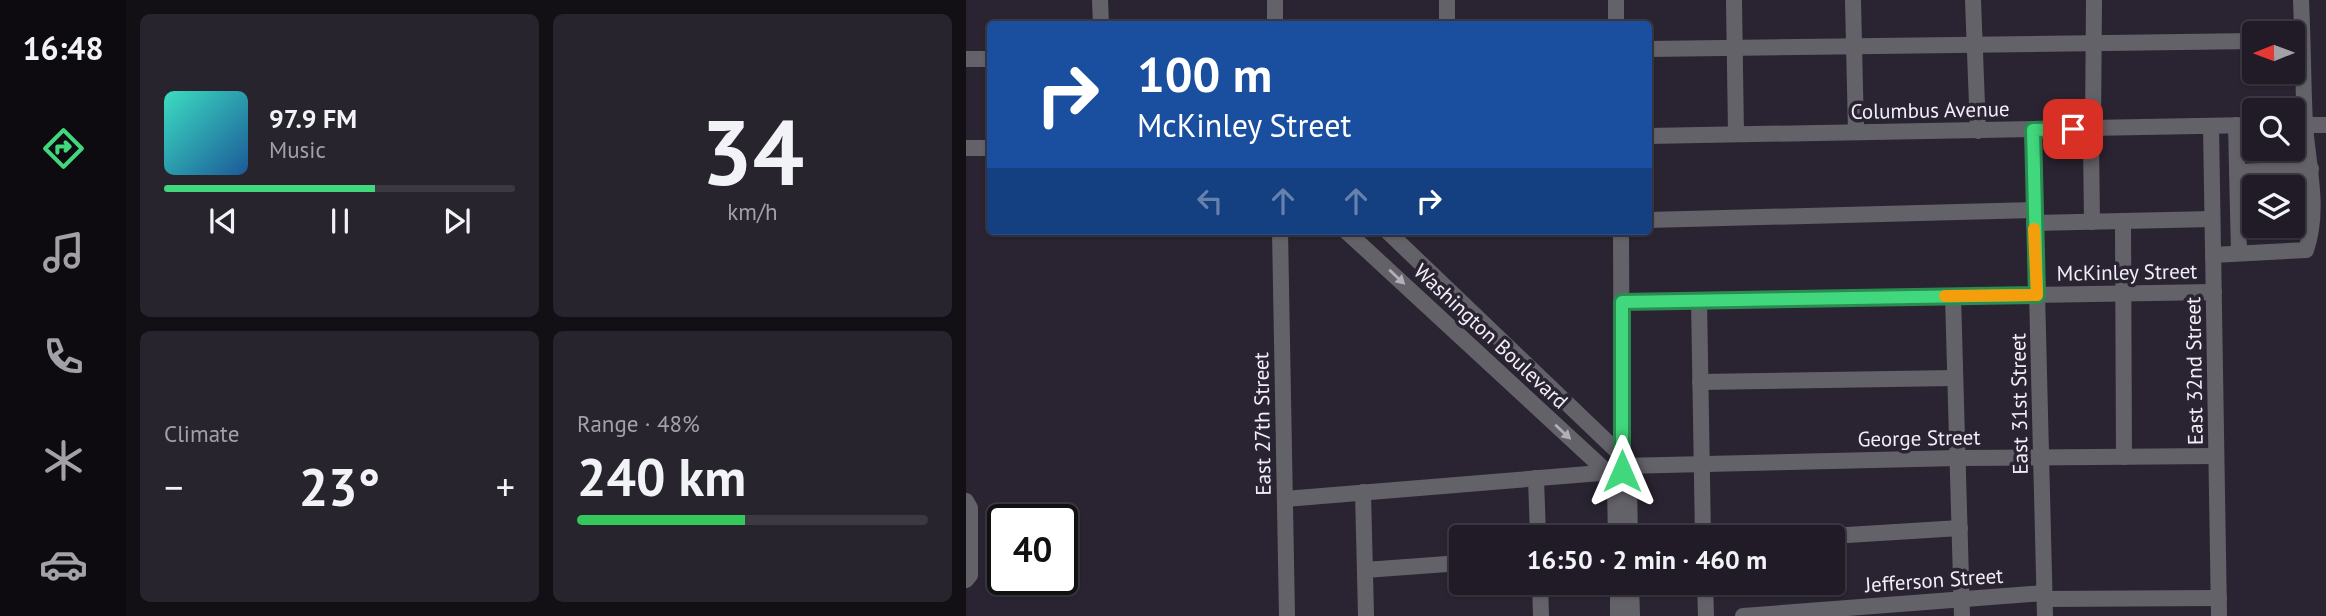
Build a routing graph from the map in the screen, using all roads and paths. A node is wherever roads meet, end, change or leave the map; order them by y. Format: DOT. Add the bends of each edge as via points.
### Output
graph roads {
  1 [pos="1100,0"];
  2 [pos="1275,0"];
  3 [pos="1447,0"];
  4 [pos="1616,0"];
  5 [pos="1734,0"];
  6 [pos="1853,0"];
  7 [pos="1973,0"];
  8 [pos="2094,0"];
  9 [pos="2301,0"];
  10 [pos="1101,21"];
  11 [pos="1275,21"];
  12 [pos="1447,21"];
  13 [pos="1616,21"];
  14 [pos="2299,21"];
  15 [pos="2242,41"];
  16 [pos="2094,43"];
  17 [pos="1974,45"];
  18 [pos="1854,47"];
  19 [pos="1652,48"];
  20 [pos="1735,48"];
  21 [pos="966,59"];
  22 [pos="987,59"];
  23 [pos="2236,125"];
  24 [pos="2242,125"];
  25 [pos="2305,125"];
  26 [pos="2326,125"];
  27 [pos="2211,126"];
  28 [pos="2093,129"];
  29 [pos="2033,130"];
  30 [pos="1978,131"];
  31 [pos="1856,132"];
  32 [pos="1736,134"];
  33 [pos="1652,135"];
  34 [pos="966,148"];
  35 [pos="987,148"];
  36 [pos="2236,149"];
  37 [pos="2242,150"];
  38 [pos="2264,161"];
  39 [pos="2286,161"];
  40 [pos="2286,161"];
  41 [pos="2311,169"];
  42 [pos="2237,172"];
  43 [pos="2034,216"];
  44 [pos="2212,219"];
  45 [pos="1652,220"];
  46 [pos="2123,221"];
  47 [pos="2092,222"];
  48 [pos="1280,235"];
  49 [pos="1351,235"];
  50 [pos="1391,235"];
  51 [pos="1621,235"];
  52 [pos="2239,253"];
  53 [pos="2213,255"];
  54 [pos="2214,292"];
  55 [pos="2125,293"];
  56 [pos="2037,295"];
  57 [pos="1953,296"];
  58 [pos="1699,300"];
  59 [pos="1622,302"];
  60 [pos="1955,378"];
  61 [pos="1700,382"];
  62 [pos="2216,456"];
  63 [pos="2042,457"];
  64 [pos="2124,457"];
  65 [pos="1958,458"];
  66 [pos="1701,464"];
  67 [pos="1618,466"];
  68 [pos="1536,478"];
  69 [pos="1363,492"];
  70 [pos="1284,499"];
  71 [pos="966,501"];
  72 [pos="1538,525"];
  73 [pos="1616,525"];
  74 [pos="1630,525"];
  75 [pos="1703,525"];
  76 [pos="1959,528"];
  77 [pos="1845,535"];
  78 [pos="1449,564"];
  79 [pos="1365,570"];
  80 [pos="966,580"];
  81 [pos="1540,595"];
  82 [pos="1618,595"];
  83 [pos="1631,595"];
  84 [pos="1705,595"];
  85 [pos="2044,596"];
  86 [pos="2218,598"];
  87 [pos="1961,599"];
  88 [pos="1287,616"];
  89 [pos="1366,616"];
  90 [pos="1541,616"];
  91 [pos="1618,616"];
  92 [pos="1632,616"];
  93 [pos="1706,616"];
  94 [pos="1743,616"];
  95 [pos="1962,616"];
  96 [pos="2045,616"];
  97 [pos="2219,616"];
  1 -- 10 [label="street"];
  2 -- 11 [label="street"];
  3 -- 12 [label="street"];
  4 -- 13 [label="street"];
  5 -- 20 [label="street"];
  6 -- 18 [label="street"];
  7 -- 17 [label="street"];
  8 -- 16 [label="street"];
  9 -- 14 [label="street"];
  15 -- 16 [label="street"];
  16 -- 17 [label="street"];
  16 -- 28 [label="street"];
  17 -- 18 [label="street"];
  17 -- 30 [label="street"];
  18 -- 20 [label="street"];
  18 -- 31 [label="street"];
  19 -- 20 [label="street"];
  20 -- 32 [label="street"];
  21 -- 22 [label="street"];
  23 -- 24 [label="street, Columbus Avenue"];
  23 -- 27 [label="street, Columbus Avenue"];
  23 -- 36 [label="street"];
  25 -- 26 [label="street"];
  27 -- 28 [label="street, Columbus Avenue"];
  27 -- 44 [label="street, East 32nd Street"];
  28 -- 29 [label="street, Columbus Avenue"];
  28 -- 47 [label="street"];
  29 -- 30 [label="street, Columbus Avenue"];
  29 -- 43 [label="street, East 31st Street"];
  30 -- 31 [label="street, Columbus Avenue"];
  31 -- 32 [label="street, Columbus Avenue"];
  32 -- 33 [label="street, Columbus Avenue"];
  34 -- 35 [label="street"];
  36 -- 37 [label="street"];
  36 -- 42 [label="street"];
  38 -- 42 [label="street"];
  39 -- 41 [label="street"];
  40 -- 41 [label="street"];
  41 -- 52 [label="street" via="2312,233 2306,250"];
  42 -- 52 [label="street"];
  43 -- 45 [label="street"];
  43 -- 47 [label="street"];
  43 -- 56 [label="street, East 31st Street"];
  44 -- 46 [label="street"];
  44 -- 53 [label="street, East 32nd Street"];
  46 -- 47 [label="street"];
  46 -- 55 [label="street"];
  48 -- 70 [label="street, East 27th Street"];
  49 -- 67 [label="street, Washington Boulevard, one-way"];
  50 -- 67 [label="street, Washington Boulevard"];
  51 -- 59 [label="street"];
  52 -- 53 [label="street"];
  53 -- 54 [label="street, East 32nd Street"];
  54 -- 55 [label="street, McKinley Street"];
  54 -- 62 [label="street, East 32nd Street"];
  55 -- 56 [label="street, McKinley Street"];
  55 -- 64 [label="street"];
  56 -- 57 [label="street, McKinley Street"];
  56 -- 63 [label="street, East 31st Street"];
  57 -- 58 [label="street, McKinley Street"];
  57 -- 60 [label="street"];
  58 -- 59 [label="street, McKinley Street"];
  58 -- 61 [label="street"];
  59 -- 67 [label="street"];
  60 -- 61 [label="street"];
  60 -- 65 [label="street"];
  61 -- 66 [label="street"];
  62 -- 64 [label="street, George Street"];
  62 -- 86 [label="street, East 32nd Street"];
  63 -- 64 [label="street, George Street"];
  63 -- 65 [label="street, George Street"];
  63 -- 85 [label="street, East 31st Street"];
  65 -- 66 [label="street, George Street"];
  65 -- 76 [label="street"];
  66 -- 67 [label="street, George Street"];
  66 -- 75 [label="street"];
  67 -- 68 [label="street, George Street"];
  67 -- 73 [label="street"];
  67 -- 74 [label="street" via="1629,486"];
  68 -- 69 [label="street, George Street"];
  68 -- 72 [label="street"];
  69 -- 70 [label="street, George Street"];
  69 -- 79 [label="street"];
  70 -- 88 [label="street, East 27th Street"];
  71 -- 80 [label="street" via="970,509 970,575"];
  76 -- 77 [label="street"];
  76 -- 87 [label="street"];
  78 -- 79 [label="street"];
  79 -- 89 [label="street"];
  81 -- 90 [label="street"];
  82 -- 91 [label="street"];
  83 -- 92 [label="street"];
  84 -- 93 [label="street"];
  85 -- 86 [label="street, Jefferson Street"];
  85 -- 87 [label="street, Jefferson Street"];
  85 -- 96 [label="street, East 31st Street"];
  86 -- 97 [label="street, East 32nd Street"];
  87 -- 94 [label="street, Jefferson Street"];
  87 -- 95 [label="street"];
}
